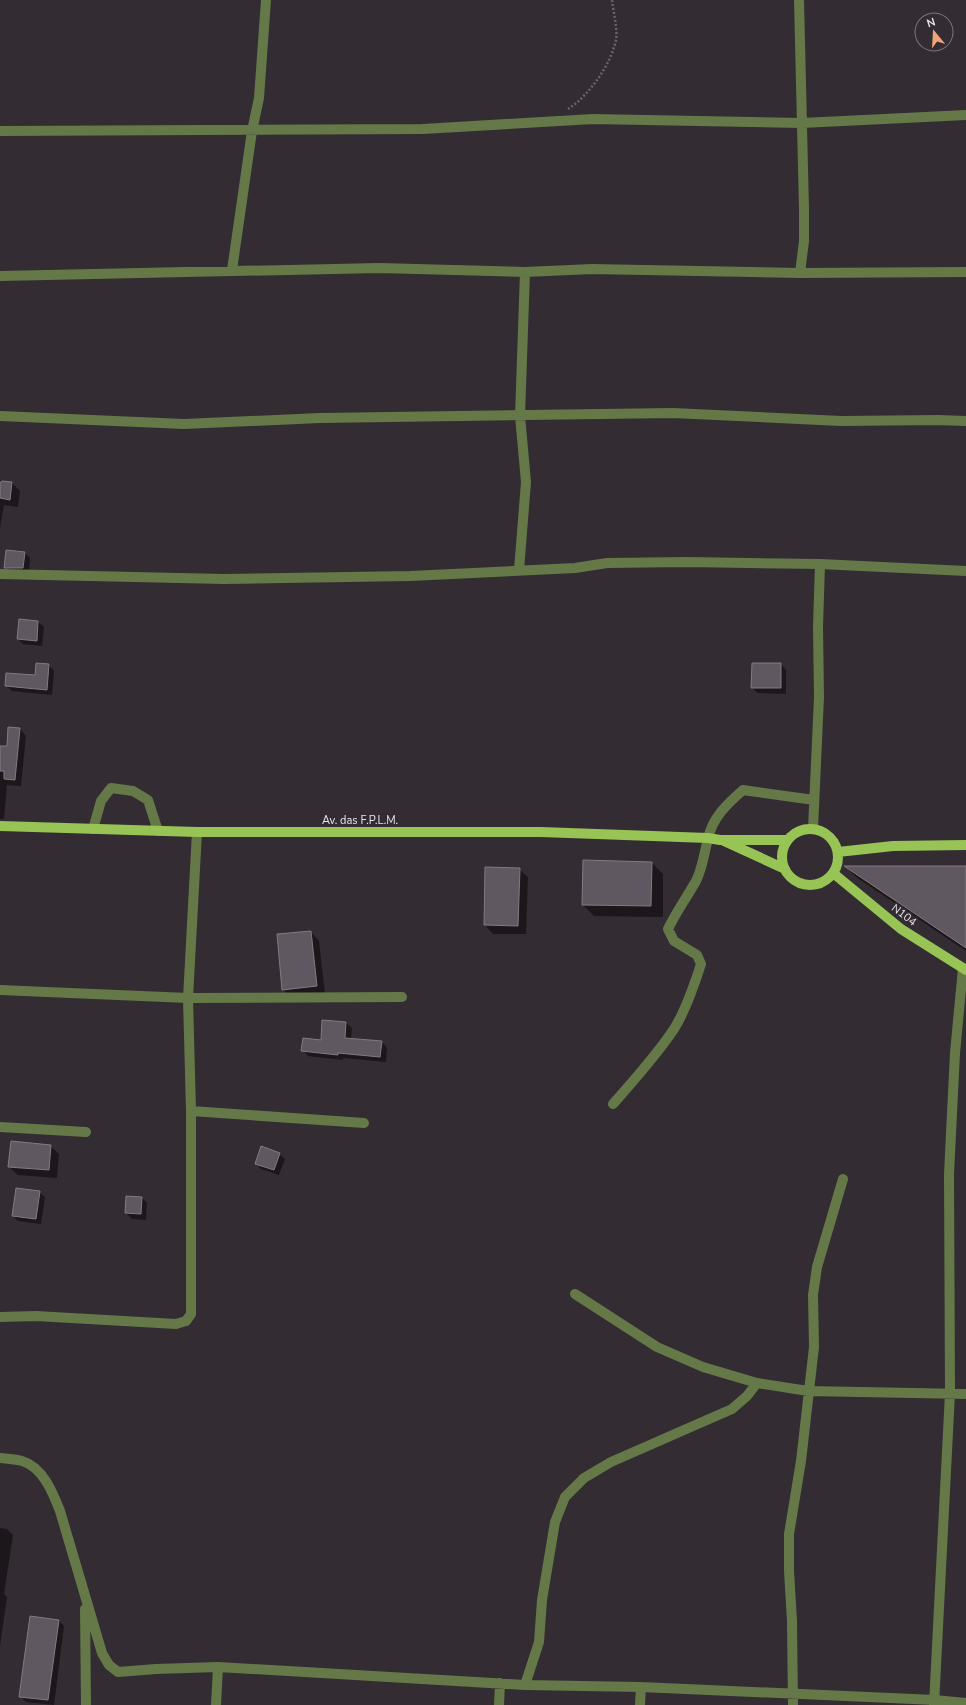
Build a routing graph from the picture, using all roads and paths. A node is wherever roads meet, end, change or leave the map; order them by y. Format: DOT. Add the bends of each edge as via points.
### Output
graph roads {
  1 [pos="266,0"];
  2 [pos="612,0"];
  3 [pos="799,0"];
  4 [pos="566,110"];
  5 [pos="966,115"];
  6 [pos="802,123"];
  7 [pos="0,131"];
  8 [pos="252,131"];
  9 [pos="232,270"];
  10 [pos="525,272"];
  11 [pos="966,272"];
  12 [pos="800,273"];
  13 [pos="0,276"];
  14 [pos="0,416"];
  15 [pos="520,416"];
  16 [pos="966,421"];
  17 [pos="820,564"];
  18 [pos="519,570"];
  19 [pos="966,570"];
  20 [pos="0,574"];
  21 [pos="814,800"];
  22 [pos="0,826"];
  23 [pos="93,829"];
  24 [pos="813,829"];
  25 [pos="158,831"];
  26 [pos="197,832"];
  27 [pos="708,838"];
  28 [pos="720,840"];
  29 [pos="788,840"];
  30 [pos="966,845"];
  31 [pos="838,852"];
  32 [pos="785,869"];
  33 [pos="833,873"];
  34 [pos="965,969"];
  35 [pos="0,990"];
  36 [pos="402,997"];
  37 [pos="188,998"];
  38 [pos="613,1104"];
  39 [pos="191,1111"];
  40 [pos="364,1123"];
  41 [pos="0,1128"];
  42 [pos="86,1132"];
  43 [pos="843,1178"];
  44 [pos="575,1294"];
  45 [pos="0,1317"];
  46 [pos="757,1383"];
  47 [pos="808,1391"];
  48 [pos="950,1393"];
  49 [pos="966,1394"];
  50 [pos="0,1458"];
  51 [pos="85,1594"];
  52 [pos="218,1667"];
  53 [pos="500,1684"];
  54 [pos="525,1685"];
  55 [pos="641,1687"];
  56 [pos="794,1693"];
  57 [pos="934,1702"];
  58 [pos="966,1703"];
  59 [pos="86,1705"];
  60 [pos="216,1705"];
  61 [pos="499,1705"];
  62 [pos="640,1705"];
  63 [pos="793,1705"];
  1 -- 8 [label="street" via="259,98"];
  2 -- 4 [label="path" via="617,39 604,69 579,102"];
  3 -- 6 [label="street"];
  5 -- 6 [label="street"];
  6 -- 8 [label="street" via="593,119 423,129"];
  6 -- 12 [label="street" via="804,241"];
  7 -- 8 [label="street"];
  8 -- 9 [label="street"];
  9 -- 10 [label="street" via="379,268"];
  9 -- 13 [label="street"];
  10 -- 12 [label="street" via="592,269"];
  10 -- 15 [label="street"];
  11 -- 12 [label="street"];
  14 -- 15 [label="street" via="184,424 320,418"];
  15 -- 16 [label="street" via="673,413 841,421"];
  15 -- 18 [label="street" via="526,482"];
  17 -- 18 [label="street" via="638,562"];
  17 -- 19 [label="street"];
  17 -- 21 [label="street" via="819,696"];
  18 -- 20 [label="street" via="410,576 224,579"];
  21 -- 24 [label="street"];
  21 -- 27 [label="street" via="743,790 724,807 713,822"];
  22 -- 23 [label="main road, Av. das F.P.L.M."];
  23 -- 25 [label="main road, Av. das F.P.L.M."];
  23 -- 25 [label="street" via="101,801 111,788 133,791 148,800"];
  24 -- 29 [label="main road" via="799,831"];
  24 -- 31 [label="main road" via="820,830 832,839"];
  25 -- 26 [label="main road, Av. das F.P.L.M."];
  26 -- 27 [label="main road, Av. das F.P.L.M." via="541,832"];
  26 -- 37 [label="street"];
  27 -- 28 [label="main road, Av. das F.P.L.M."];
  27 -- 38 [label="street" via="696,880 668,929 674,941 697,955 701,964 694,986 674,1028 648,1065"];
  28 -- 29 [label="main road, Av. das F.P.L.M."];
  28 -- 32 [label="main road, Av. das F.P.L.M."];
  29 -- 32 [label="main road" via="782,854"];
  30 -- 31 [label="main road" via="892,846"];
  31 -- 33 [label="main road"];
  32 -- 33 [label="main road" via="795,880 808,884 822,882"];
  33 -- 34 [label="main road, N104 / N104" via="901,929"];
  34 -- 48 [label="street" via="955,1053 949,1174"];
  35 -- 37 [label="street"];
  36 -- 37 [label="street"];
  37 -- 39 [label="street"];
  39 -- 40 [label="street"];
  39 -- 45 [label="street" via="191,1314 186,1321 176,1324 36,1316"];
  41 -- 42 [label="street"];
  43 -- 47 [label="street" via="817,1267 813,1295 814,1347"];
  44 -- 46 [label="street" via="657,1347 703,1368"];
  46 -- 47 [label="street"];
  46 -- 54 [label="street" via="732,1409 611,1462 584,1478 565,1497 555,1522 538,1642"];
  47 -- 48 [label="street"];
  47 -- 56 [label="street" via="801,1461 789,1534 788,1571"];
  48 -- 49 [label="street"];
  48 -- 57 [label="street"];
  50 -- 51 [label="street" via="23,1461 38,1471 52,1490"];
  51 -- 52 [label="street" via="102,1653 109,1665 118,1672"];
  51 -- 59 [label="street"];
  52 -- 53 [label="street"];
  52 -- 60 [label="street"];
  53 -- 54 [label="street"];
  53 -- 61 [label="street"];
  54 -- 55 [label="street"];
  55 -- 56 [label="street"];
  55 -- 62 [label="street"];
  56 -- 57 [label="street"];
  56 -- 63 [label="street"];
  57 -- 58 [label="street"];
}
